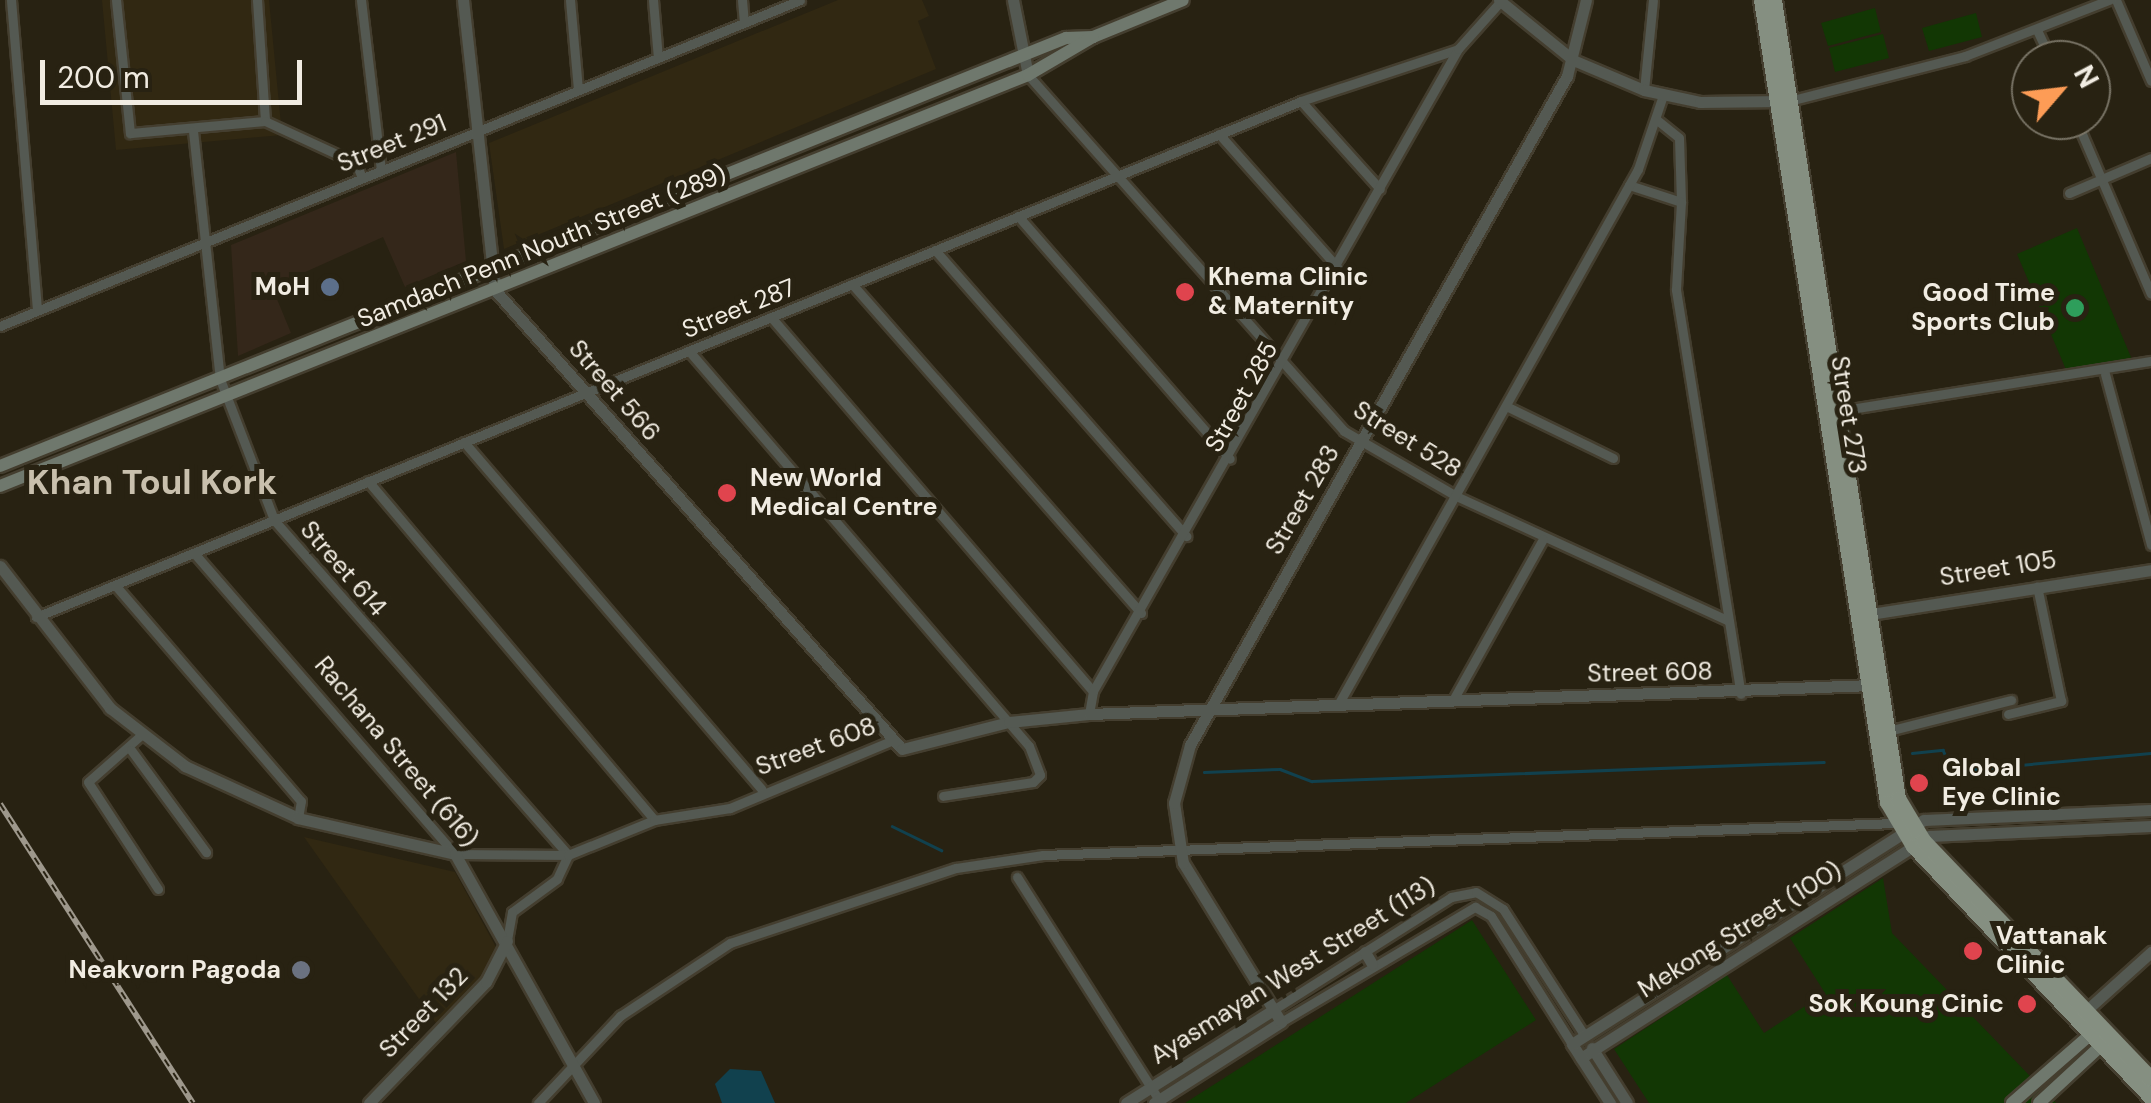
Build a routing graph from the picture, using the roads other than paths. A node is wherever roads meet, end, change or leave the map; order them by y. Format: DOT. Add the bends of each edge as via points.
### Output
graph roads {
  1 [pos="11,0"];
  2 [pos="116,0"];
  3 [pos="257,0"];
  4 [pos="361,0"];
  5 [pos="464,0"];
  6 [pos="570,0"];
  7 [pos="653,0"];
  8 [pos="742,0"];
  9 [pos="800,0"];
  10 [pos="1013,0"];
  11 [pos="1184,0"];
  12 [pos="1586,0"];
  13 [pos="1653,0"];
  14 [pos="1760,0"];
  15 [pos="1774,0"];
  16 [pos="2113,0"];
  17 [pos="1500,1"];
  18 [pos="744,23"];
  19 [pos="2038,30"];
  20 [pos="1094,37"];
  21 [pos="2042,40"];
  22 [pos="1458,49"];
  23 [pos="1020,56"];
  24 [pos="658,58"];
  25 [pos="1573,60"];
  26 [pos="1028,74"];
  27 [pos="2151,81"];
  28 [pos="578,90"];
  29 [pos="1644,90"];
  30 [pos="1664,95"];
  31 [pos="1301,101"];
  32 [pos="1782,102"];
  33 [pos="1657,120"];
  34 [pos="265,121"];
  35 [pos="192,131"];
  36 [pos="475,132"];
  37 [pos="1220,134"];
  38 [pos="2085,140"];
  39 [pos="375,155"];
  40 [pos="2151,158"];
  41 [pos="356,163"];
  42 [pos="381,170"];
  43 [pos="1119,175"];
  44 [pos="362,178"];
  45 [pos="2102,179"];
  46 [pos="1628,184"];
  47 [pos="1380,189"];
  48 [pos="2069,192"];
  49 [pos="1681,202"];
  50 [pos="1018,216"];
  51 [pos="610,222"];
  52 [pos="618,241"];
  53 [pos="204,242"];
  54 [pos="936,250"];
  55 [pos="1337,267"];
  56 [pos="488,272"];
  57 [pos="852,284"];
  58 [pos="495,290"];
  59 [pos="2151,294"];
  60 [pos="38,310"];
  61 [pos="771,317"];
  62 [pos="0,326"];
  63 [pos="340,331"];
  64 [pos="348,349"];
  65 [pos="689,350"];
  66 [pos="2151,362"];
  67 [pos="1282,365"];
  68 [pos="2105,374"];
  69 [pos="220,379"];
  70 [pos="586,393"];
  71 [pos="225,398"];
  72 [pos="1506,406"];
  73 [pos="1829,412"];
  74 [pos="464,442"];
  75 [pos="1361,443"];
  76 [pos="1613,458"];
  77 [pos="1230,460"];
  78 [pos="0,466"];
  79 [pos="368,482"];
  80 [pos="0,486"];
  81 [pos="1456,496"];
  82 [pos="274,520"];
  83 [pos="1186,536"];
  84 [pos="1543,539"];
  85 [pos="2151,545"];
  86 [pos="194,552"];
  87 [pos="0,566"];
  88 [pos="2151,570"];
  89 [pos="2037,583"];
  90 [pos="115,585"];
  91 [pos="1141,613"];
  92 [pos="1860,616"];
  93 [pos="36,617"];
  94 [pos="1729,621"];
  95 [pos="1872,685"];
  96 [pos="1093,691"];
  97 [pos="1740,694"];
  98 [pos="1453,700"];
  99 [pos="2011,700"];
  100 [pos="1339,703"];
  101 [pos="1208,710"];
  102 [pos="1088,714"];
  103 [pos="2008,714"];
  104 [pos="1010,722"];
  105 [pos="1885,731"];
  106 [pos="140,736"];
  107 [pos="892,741"];
  108 [pos="131,750"];
  109 [pos="762,789"];
  110 [pos="943,796"];
  111 [pos="2151,810"];
  112 [pos="298,818"];
  113 [pos="654,820"];
  114 [pos="2151,826"];
  115 [pos="1909,831"];
  116 [pos="1178,849"];
  117 [pos="206,852"];
  118 [pos="455,854"];
  119 [pos="568,854"];
  120 [pos="1016,877"];
  121 [pos="158,889"];
  122 [pos="506,941"];
  123 [pos="1364,952"];
  124 [pos="2151,952"];
  125 [pos="1372,964"];
  126 [pos="1274,1010"];
  127 [pos="2080,1016"];
  128 [pos="1281,1022"];
  129 [pos="1584,1036"];
  130 [pos="2100,1036"];
  131 [pos="1572,1044"];
  132 [pos="1594,1050"];
  133 [pos="1581,1058"];
  134 [pos="570,1062"];
  135 [pos="2151,1079"];
  136 [pos="1151,1087"];
  137 [pos="2151,1098"];
  138 [pos="1158,1102"];
  139 [pos="369,1103"];
  140 [pos="538,1103"];
  141 [pos="594,1103"];
  142 [pos="1126,1103"];
  143 [pos="1610,1103"];
  144 [pos="1628,1103"];
  145 [pos="2012,1103"];
  146 [pos="2039,1103"];
  1 -- 60 [label="street"];
  2 -- 35 [label="street" via="130,133"];
  3 -- 34 [label="street"];
  4 -- 39 [label="street"];
  5 -- 36 [label="street, Street 566"];
  6 -- 28 [label="street"];
  7 -- 24 [label="street"];
  8 -- 18 [label="street"];
  9 -- 18 [label="street, Street 291"];
  10 -- 23 [label="street, Street 528"];
  11 -- 20 [label="main road, Samdach Penn Nouth Street (289)"];
  12 -- 25 [label="street, Street 283"];
  13 -- 29 [label="street"];
  14 -- 32 [label="main road, Street 273"];
  15 -- 32 [label="main road, Street 273"];
  16 -- 19 [label="street"];
  16 -- 27 [label="street"];
  17 -- 22 [label="street, Street 285"];
  17 -- 25 [label="street"];
  18 -- 24 [label="street, Street 291"];
  19 -- 21 [label="street"];
  19 -- 32 [label="street"];
  20 -- 23 [label="main road, Samdach Penn Nouth Street (289)"];
  20 -- 26 [label="main road, Samdach Penn Nouth Street (289)"];
  22 -- 31 [label="street, Street 287"];
  22 -- 47 [label="street, Street 285"];
  23 -- 26 [label="street, Street 528"];
  23 -- 51 [label="main road, Samdach Penn Nouth Street (289)"];
  24 -- 28 [label="street, Street 291"];
  25 -- 29 [label="street"];
  25 -- 75 [label="street, Street 283"];
  26 -- 43 [label="street, Street 528"];
  26 -- 52 [label="main road, Samdach Penn Nouth Street (289)"];
  28 -- 36 [label="street, Street 291"];
  29 -- 30 [label="street"];
  30 -- 32 [label="street"];
  30 -- 33 [label="street"];
  31 -- 37 [label="street, Street 287"];
  31 -- 47 [label="street"];
  32 -- 73 [label="main road, Street 273"];
  33 -- 46 [label="street"];
  33 -- 49 [label="street" via="1679,138"];
  34 -- 35 [label="street"];
  34 -- 41 [label="street"];
  35 -- 53 [label="street, Street 614"];
  36 -- 42 [label="street, Street 291"];
  36 -- 56 [label="street, Street 566"];
  37 -- 43 [label="street, Street 287"];
  37 -- 55 [label="street"];
  38 -- 45 [label="street"];
  39 -- 41 [label="street"];
  39 -- 42 [label="street"];
  40 -- 45 [label="street"];
  41 -- 44 [label="street"];
  42 -- 44 [label="street, Street 291"];
  43 -- 50 [label="street, Street 287"];
  43 -- 67 [label="street, Street 528"];
  44 -- 53 [label="street, Street 291"];
  45 -- 48 [label="street"];
  45 -- 59 [label="street"];
  46 -- 49 [label="street"];
  46 -- 72 [label="street"];
  47 -- 55 [label="street, Street 285"];
  49 -- 94 [label="street" via="1676,290"];
  50 -- 54 [label="street, Street 287"];
  50 -- 77 [label="street"];
  51 -- 52 [label="main road"];
  51 -- 56 [label="main road, Samdach Penn Nouth Street (289)"];
  52 -- 58 [label="main road, Samdach Penn Nouth Street (289)"];
  53 -- 60 [label="street, Street 291"];
  53 -- 69 [label="street, Street 614"];
  54 -- 57 [label="street, Street 287"];
  54 -- 83 [label="street"];
  55 -- 67 [label="street, Street 285"];
  56 -- 58 [label="street, Street 566"];
  56 -- 63 [label="main road, Samdach Penn Nouth Street (289)"];
  57 -- 61 [label="street, Street 287"];
  57 -- 91 [label="street"];
  58 -- 64 [label="main road, Samdach Penn Nouth Street (289)"];
  58 -- 70 [label="street, Street 566"];
  60 -- 62 [label="street, Street 291"];
  61 -- 65 [label="street, Street 287"];
  61 -- 96 [label="street"];
  63 -- 64 [label="main road"];
  63 -- 69 [label="main road, Samdach Penn Nouth Street (289)"];
  64 -- 71 [label="main road, Samdach Penn Nouth Street (289)"];
  65 -- 70 [label="street, Street 287"];
  65 -- 104 [label="street"];
  66 -- 68 [label="street"];
  67 -- 75 [label="street, Street 528"];
  67 -- 77 [label="street, Street 285"];
  68 -- 73 [label="street"];
  68 -- 85 [label="street"];
  69 -- 71 [label="street, Street 614"];
  69 -- 78 [label="main road, Samdach Penn Nouth Street (289)"];
  70 -- 74 [label="street, Street 287"];
  70 -- 107 [label="street, Street 566"];
  71 -- 80 [label="main road, Samdach Penn Nouth Street (289)"];
  71 -- 82 [label="street, Street 614"];
  72 -- 76 [label="street"];
  72 -- 81 [label="street"];
  73 -- 92 [label="main road, Street 273"];
  74 -- 79 [label="street, Street 287"];
  74 -- 109 [label="street"];
  75 -- 81 [label="street, Street 528"];
  75 -- 101 [label="street, Street 283"];
  77 -- 83 [label="street, Street 285"];
  79 -- 82 [label="street, Street 287"];
  79 -- 113 [label="street"];
  81 -- 84 [label="street, Street 528"];
  81 -- 100 [label="street"];
  82 -- 86 [label="street, Street 287"];
  82 -- 119 [label="street, Street 614"];
  83 -- 91 [label="street, Street 285"];
  84 -- 94 [label="street, Street 528"];
  84 -- 98 [label="street"];
  86 -- 90 [label="street, Street 287"];
  86 -- 118 [label="street, Rachana Street (616)"];
  87 -- 93 [label="street, Street 608"];
  88 -- 89 [label="street, Street 105"];
  89 -- 92 [label="street, Street 105"];
  89 -- 103 [label="street" via="2061,701"];
  90 -- 93 [label="street, Street 287"];
  90 -- 112 [label="street" via="301,801"];
  91 -- 96 [label="street, Street 285"];
  92 -- 95 [label="main road, Street 273"];
  93 -- 106 [label="street, Street 608"];
  94 -- 97 [label="street"];
  95 -- 97 [label="street, Street 608"];
  95 -- 105 [label="main road, Street 273"];
  95 -- 115 [label="main road, Street 273"];
  96 -- 102 [label="street, Street 285"];
  97 -- 98 [label="street, Street 608"];
  98 -- 100 [label="street, Street 608"];
  99 -- 105 [label="street"];
  100 -- 101 [label="street, Street 608"];
  101 -- 102 [label="street, Street 608"];
  101 -- 116 [label="street, Street 283" via="1180,770"];
  102 -- 104 [label="street, Street 608"];
  104 -- 107 [label="street, Street 608" via="914,752"];
  104 -- 110 [label="street" via="1040,775"];
  105 -- 115 [label="main road, Street 273"];
  106 -- 108 [label="street"];
  106 -- 112 [label="street, Street 608" via="223,788"];
  107 -- 109 [label="street, Street 608"];
  108 -- 117 [label="street"];
  108 -- 121 [label="street" via="88,782"];
  109 -- 113 [label="street, Street 608" via="716,813"];
  111 -- 115 [label="street"];
  112 -- 118 [label="street, Street 608"];
  113 -- 119 [label="street, Street 608"];
  114 -- 115 [label="street"];
  115 -- 116 [label="street"];
  115 -- 127 [label="main road"];
  115 -- 129 [label="street, Mekong Street (100)"];
  115 -- 132 [label="street, Mekong Street (100)"];
  116 -- 126 [label="street"];
  116 -- 134 [label="street" via="956,868 804,911 680,972"];
  118 -- 119 [label="street, Street 608"];
  118 -- 122 [label="street, Rachana Street (616)"];
  119 -- 122 [label="street, Street 132" via="556,878 512,912"];
  120 -- 136 [label="street"];
  122 -- 134 [label="street, Rachana Street (616)"];
  122 -- 139 [label="street, Street 132" via="486,982"];
  123 -- 125 [label="street"];
  123 -- 126 [label="street, Ayasmayan West Street (113)"];
  123 -- 129 [label="street, Ayasmayan West Street (113)" via="1451,897 1489,896"];
  124 -- 127 [label="street"];
  125 -- 128 [label="street, Ayasmayan West Street (113)"];
  125 -- 131 [label="street, Ayasmayan West Street (113)" via="1456,910 1484,910"];
  126 -- 128 [label="street"];
  126 -- 136 [label="street, Ayasmayan West Street (113)"];
  127 -- 130 [label="main road"];
  128 -- 138 [label="street, Ayasmayan West Street (113)"];
  129 -- 131 [label="street, Mekong Street (100)"];
  129 -- 132 [label="street"];
  130 -- 135 [label="main road"];
  130 -- 137 [label="main road"];
  130 -- 145 [label="main road"];
  130 -- 146 [label="main road"];
  131 -- 133 [label="street"];
  132 -- 133 [label="street, Mekong Street (100)"];
  132 -- 144 [label="street"];
  133 -- 143 [label="street"];
  134 -- 140 [label="street"];
  134 -- 141 [label="street, Rachana Street (616)"];
  136 -- 138 [label="street"];
  136 -- 142 [label="street, Ayasmayan West Street (113)"];
}
